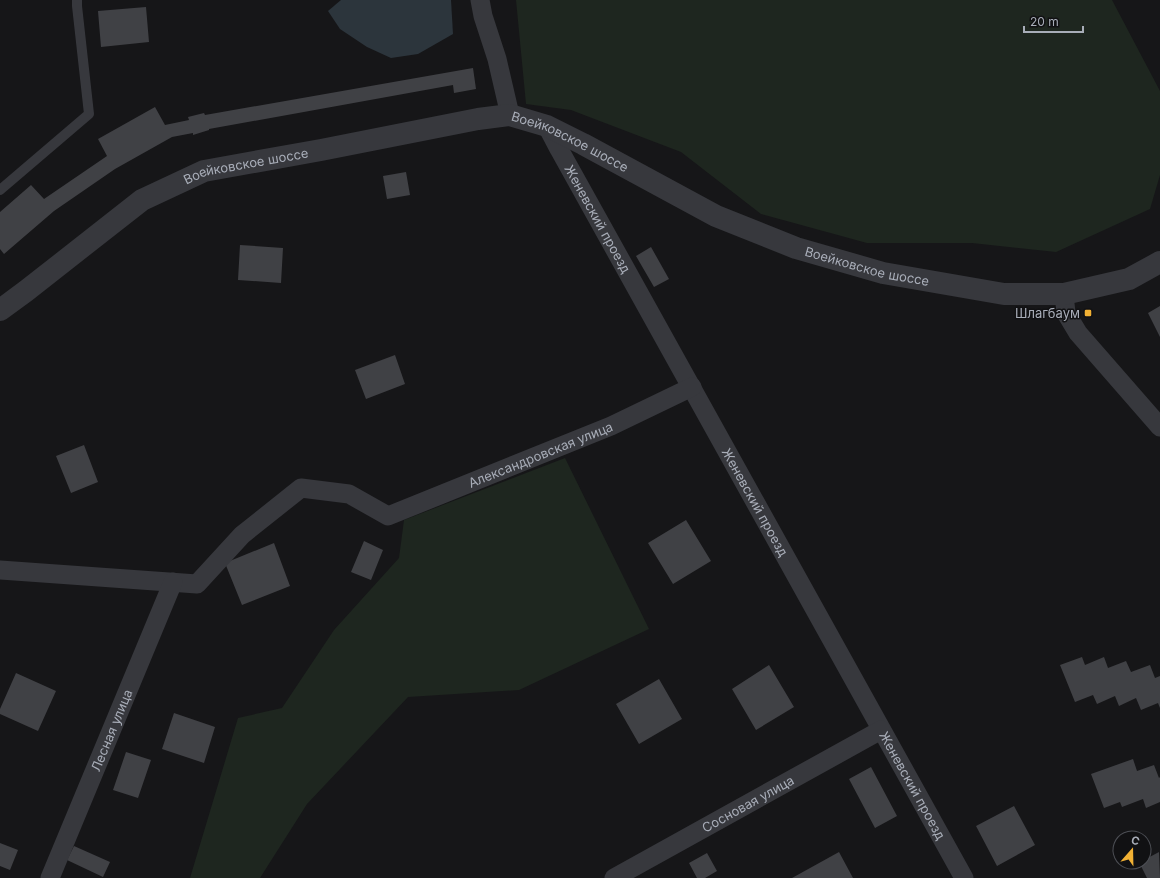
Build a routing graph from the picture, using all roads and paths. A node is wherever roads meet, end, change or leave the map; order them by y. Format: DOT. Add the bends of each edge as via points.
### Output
graph roads {
  1 [pos="78,0"];
  2 [pos="480,0"];
  3 [pos="510,115"];
  4 [pos="547,126"];
  5 [pos="0,190"];
  6 [pos="1160,262"];
  7 [pos="1064,294"];
  8 [pos="0,310"];
  9 [pos="692,387"];
  10 [pos="1160,427"];
  11 [pos="0,570"];
  12 [pos="173,582"];
  13 [pos="881,730"];
  14 [pos="50,878"];
  15 [pos="614,878"];
  16 [pos="964,878"];
  1 -- 5 [label="lane" via="89,114"];
  2 -- 3 [label="street"];
  3 -- 4 [label="street, Воейковское шоссе"];
  3 -- 8 [label="street, Воейковское шоссе" via="204,171 142,200"];
  4 -- 7 [label="street, Воейковское шоссе" via="716,216 796,248 883,273 1004,294"];
  4 -- 9 [label="street, Женевский проезд"];
  6 -- 7 [label="street, Воейковское шоссе" via="1129,279"];
  7 -- 10 [label="street" via="1066,313 1078,333"];
  9 -- 12 [label="street, Александровская улица" via="612,426 388,516 349,494 301,488 242,535 197,584"];
  9 -- 13 [label="street, Женевский проезд"];
  11 -- 12 [label="street"];
  12 -- 14 [label="street, Лесная улица"];
  13 -- 15 [label="street, Сосновая улица"];
  13 -- 16 [label="street, Женевский проезд"];
}
